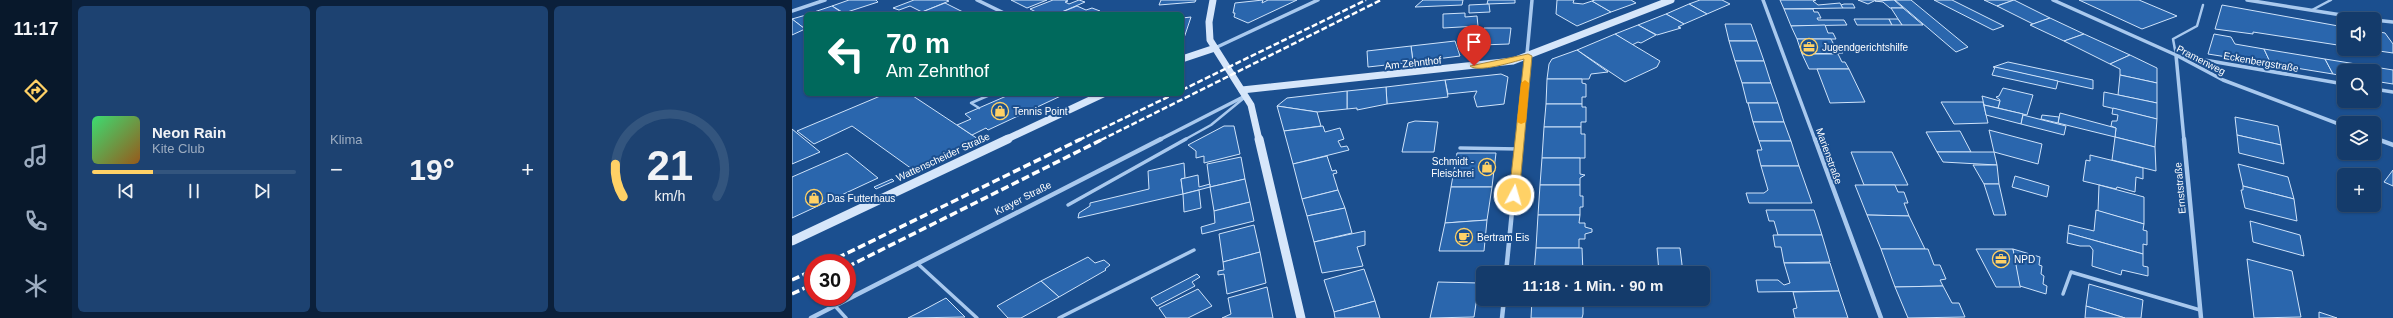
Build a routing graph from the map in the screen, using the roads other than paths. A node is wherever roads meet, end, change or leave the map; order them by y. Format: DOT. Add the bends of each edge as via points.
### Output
graph roads {
  1 [pos="826,0"];
  2 [pos="977,0"];
  3 [pos="1213,0"];
  4 [pos="1318,0"];
  5 [pos="1532,0"];
  6 [pos="1672,0"];
  7 [pos="1763,0"];
  8 [pos="2053,0"];
  9 [pos="2247,0"];
  10 [pos="2331,0"];
  11 [pos="2203,5"];
  12 [pos="2311,10"];
  13 [pos="792,11"];
  14 [pos="1002,12"];
  15 [pos="2337,14"];
  16 [pos="2381,21"];
  17 [pos="2393,22"];
  18 [pos="1215,48"];
  19 [pos="1528,56"];
  20 [pos="2176,56"];
  21 [pos="1184,58"];
  22 [pos="2337,83"];
  23 [pos="2381,90"];
  24 [pos="2393,92"];
  25 [pos="1244,93"];
  26 [pos="987,96"];
  27 [pos="1099,96"];
  28 [pos="979,108"];
  29 [pos="2337,123"];
  30 [pos="2381,141"];
  31 [pos="2393,145"];
  32 [pos="1460,148"];
  33 [pos="1519,149"];
  34 [pos="1068,205"];
  35 [pos="792,241"];
  36 [pos="1194,250"];
  37 [pos="918,264"];
  38 [pos="1507,266"];
  39 [pos="2063,294"];
  40 [pos="856,295"];
  41 [pos="835,306"];
  42 [pos="1503,306"];
  43 [pos="2201,310"];
  44 [pos="811,318"];
  45 [pos="846,318"];
  46 [pos="977,318"];
  47 [pos="1059,318"];
  48 [pos="1301,318"];
  49 [pos="1502,318"];
  50 [pos="1881,318"];
  51 [pos="2201,318"];
  1 -- 13 [label="street"];
  2 -- 14 [label="street"];
  3 -- 18 [label="main road" via="1209,30"];
  4 -- 18 [label="street"];
  5 -- 19 [label="street"];
  6 -- 19 [label="main road, Am Zehnthof"];
  7 -- 50 [label="street, Marienstraße"];
  8 -- 20 [label="street, Pramenweg"];
  9 -- 12 [label="street"];
  10 -- 12 [label="lane"];
  11 -- 20 [label="lane" via="2197,26 2173,40"];
  12 -- 15 [label="street"];
  16 -- 17 [label="street"];
  18 -- 21 [label="main road"];
  18 -- 25 [label="main road"];
  19 -- 25 [label="main road, Am Zehnthof" via="1491,64"];
  19 -- 33 [label="street"];
  20 -- 22 [label="street, Eckenbergstraße"];
  20 -- 29 [label="street, Pramenweg" via="2223,80"];
  20 -- 43 [label="street, Ernststraße"];
  23 -- 24 [label="street"];
  25 -- 34 [label="lane" via="1211,125"];
  25 -- 37 [label="street, Krayer Straße"];
  25 -- 48 [label="main road" via="1252,111"];
  26 -- 28 [label="lane" via="971,103"];
  27 -- 35 [label="main road, Wattenscheider Straße"];
  30 -- 31 [label="street"];
  32 -- 33 [label="lane"];
  33 -- 38 [label="street"];
  36 -- 47 [label="lane"];
  37 -- 40 [label="street, Krayer Straße"];
  37 -- 46 [label="lane"];
  39 -- 43 [label="lane" via="2071,272"];
  41 -- 44 [label="street, Krayer Straße"];
  41 -- 45 [label="lane"];
  42 -- 49 [label="street"];
  43 -- 51 [label="street, Ernststraße"];
}
